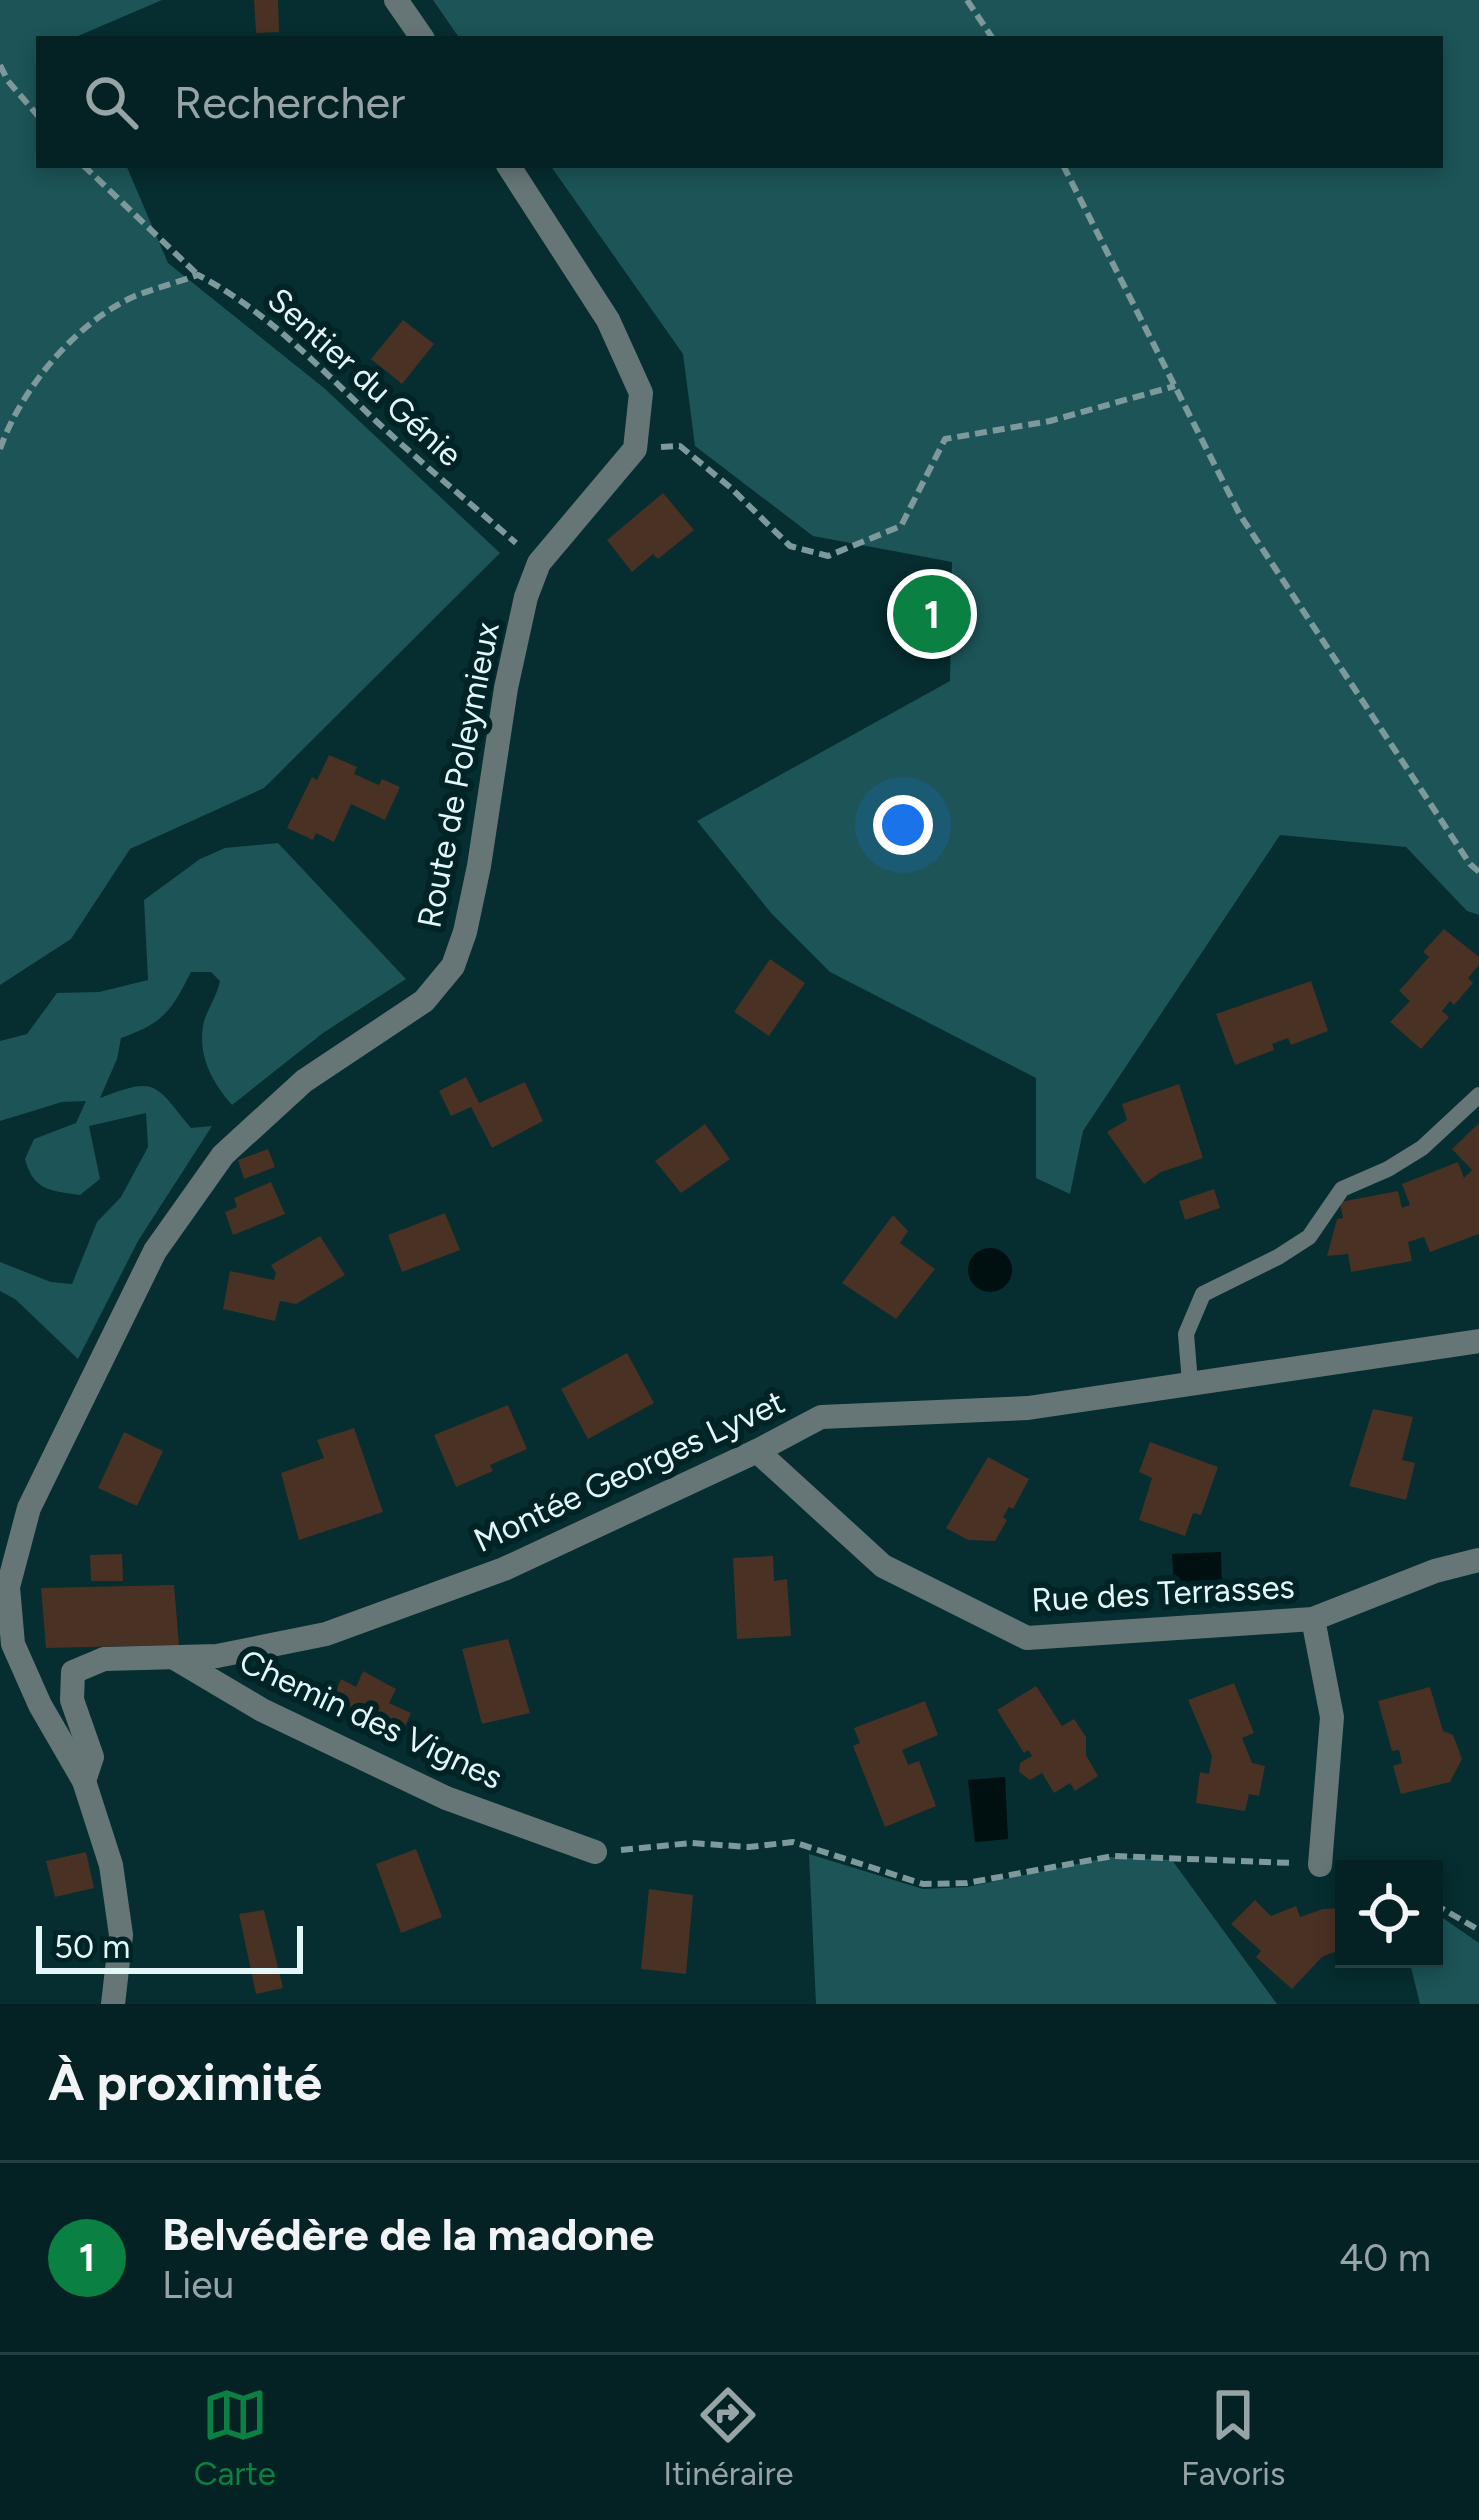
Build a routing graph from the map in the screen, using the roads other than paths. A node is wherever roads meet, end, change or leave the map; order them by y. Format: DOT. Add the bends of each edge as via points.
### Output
graph roads {
  1 [pos="396,0"];
  2 [pos="421,36"];
  3 [pos="510,168"];
  4 [pos="1479,1095"];
  5 [pos="1479,1341"];
  6 [pos="1190,1383"];
  7 [pos="757,1451"];
  8 [pos="1479,1560"];
  9 [pos="1313,1619"];
  10 [pos="6,1645"];
  11 [pos="176,1659"];
  12 [pos="84,1781"];
  13 [pos="596,1852"];
  14 [pos="1320,1865"];
  15 [pos="113,2004"];
  1 -- 2 [label="street"];
  3 -- 10 [label="street, Route de Poleymieux" via="608,320 633,375 641,393 635,448 539,563 526,597 454,966 424,1001 304,1081 223,1155 155,1251 28,1508 8,1587"];
  4 -- 6 [label="lane" via="1423,1148 1342,1189 1309,1237 1203,1294 1186,1334"];
  5 -- 6 [label="street, Montée Georges Lyvet"];
  6 -- 7 [label="street, Montée Georges Lyvet" via="1028,1408 820,1417"];
  7 -- 9 [label="street, Rue des Terrasses" via="883,1566 1028,1638"];
  7 -- 11 [label="street, Montée Georges Lyvet" via="504,1569 326,1634"];
  8 -- 9 [label="street, Rue des Terrasses"];
  9 -- 14 [label="street" via="1333,1717"];
  10 -- 12 [label="street, Route de Poleymieux"];
  11 -- 12 [label="street, Montée Georges Lyvet" via="104,1659 73,1672 72,1700 92,1757"];
  11 -- 13 [label="street, Chemin des Vignes" via="446,1798"];
  12 -- 15 [label="street, Route de Poleymieux" via="111,1865 121,1935"];
}
